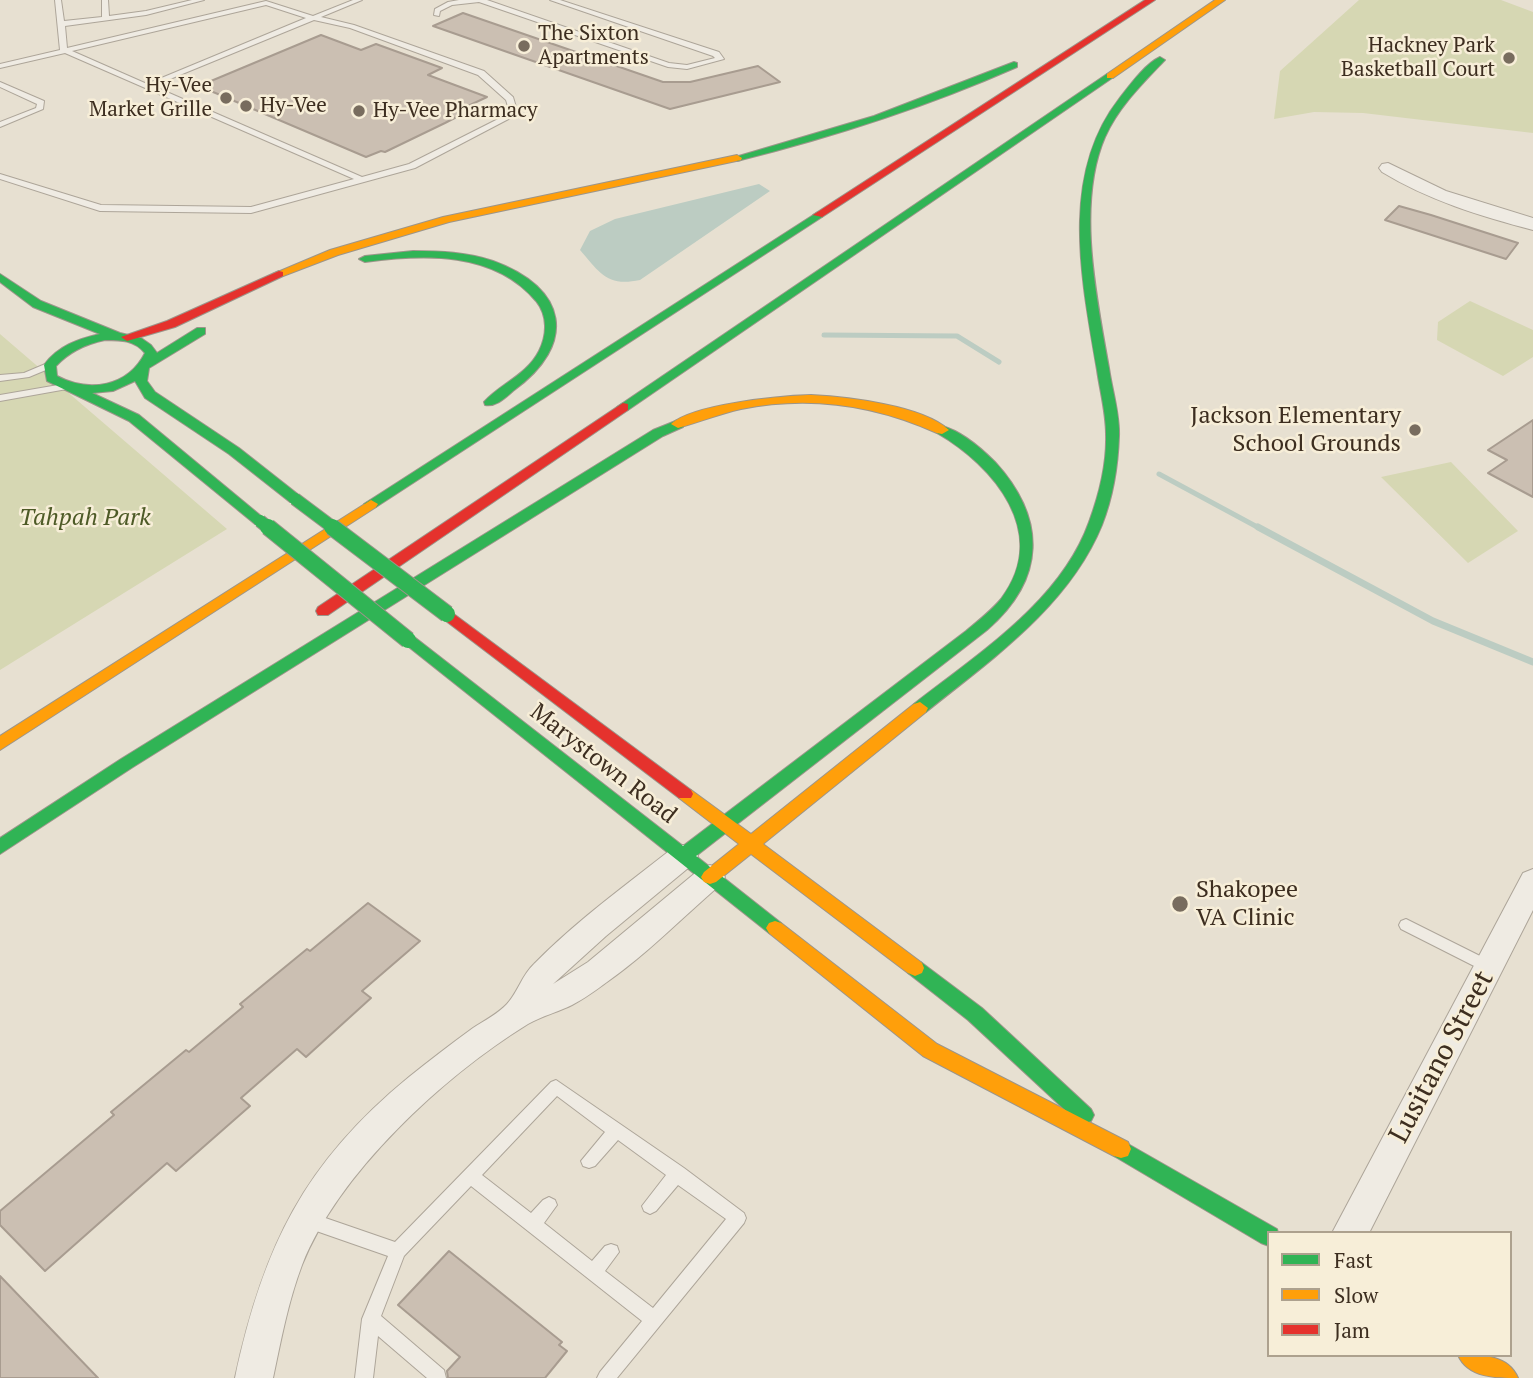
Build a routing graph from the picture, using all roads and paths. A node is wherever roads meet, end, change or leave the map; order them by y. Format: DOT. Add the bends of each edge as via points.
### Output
graph roads {
  1 [pos="58,0"];
  2 [pos="105,0"];
  3 [pos="201,0"];
  4 [pos="359,0"];
  5 [pos="479,0"];
  6 [pos="553,0"];
  7 [pos="1136,0"];
  8 [pos="1151,0"];
  9 [pos="1221,0"];
  10 [pos="1226,0"];
  11 [pos="437,15"];
  12 [pos="106,18"];
  13 [pos="313,18"];
  14 [pos="61,24"];
  15 [pos="64,50"];
  16 [pos="0,66"];
  17 [pos="0,84"];
  18 [pos="150,85"];
  19 [pos="0,125"];
  20 [pos="1388,168"];
  21 [pos="0,176"];
  22 [pos="360,179"];
  23 [pos="1533,224"];
  24 [pos="0,277"];
  25 [pos="247,307"];
  26 [pos="15,309"];
  27 [pos="38,321"];
  28 [pos="217,322"];
  29 [pos="54,333"];
  30 [pos="122,336"];
  31 [pos="52,361"];
  32 [pos="144,368"];
  33 [pos="0,378"];
  34 [pos="69,388"];
  35 [pos="0,398"];
  36 [pos="477,412"];
  37 [pos="422,452"];
  38 [pos="311,619"];
  39 [pos="136,656"];
  40 [pos="138,737"];
  41 [pos="0,744"];
  42 [pos="725,824"];
  43 [pos="0,831"];
  44 [pos="751,845"];
  45 [pos="0,846"];
  46 [pos="684,856"];
  47 [pos="710,877"];
  48 [pos="1533,881"];
  49 [pos="1406,925"];
  50 [pos="1489,967"];
  51 [pos="518,1014"];
  52 [pos="617,1130"];
  53 [pos="1121,1149"];
  54 [pos="589,1161"];
  55 [pos="678,1173"];
  56 [pos="471,1176"];
  57 [pos="549,1205"];
  58 [pos="650,1206"];
  59 [pos="304,1219"];
  60 [pos="532,1224"];
  61 [pos="1351,1231"];
  62 [pos="1267,1235"];
  63 [pos="398,1251"];
  64 [pos="611,1252"];
  65 [pos="594,1272"];
  66 [pos="371,1319"];
  67 [pos="654,1320"];
  68 [pos="1472,1357"];
  69 [pos="438,1376"];
  70 [pos="254,1378"];
  71 [pos="364,1378"];
  72 [pos="606,1378"];
  73 [pos="1507,1378"];
  1 -- 14 [label="lane"];
  2 -- 12 [label="lane"];
  3 -- 12 [label="lane"];
  4 -- 13 [label="lane"];
  5 -- 6 [label="lane" via="668,65 687,67 720,59"];
  5 -- 11 [label="lane" via="450,3 437,10"];
  7 -- 30 [label="main road" via="1037,54 952,93 835,132 354,244 180,322"];
  8 -- 39 [label="main road"];
  9 -- 38 [label="main road"];
  10 -- 44 [label="main road" via="1126,95 1111,114 1092,156 1084,224 1114,466 1104,508 1085,549 1031,619"];
  12 -- 14 [label="lane"];
  13 -- 15 [label="lane" via="267,3 229,8"];
  13 -- 18 [label="lane"];
  13 -- 22 [label="lane" via="352,26 481,73 510,99 514,114 412,166"];
  14 -- 15 [label="lane"];
  15 -- 16 [label="lane"];
  15 -- 18 [label="lane"];
  17 -- 19 [label="lane" via="41,103 39,109"];
  18 -- 22 [label="lane"];
  20 -- 23 [label="street" via="1440,196"];
  21 -- 22 [label="lane" via="100,208 201,211 251,210"];
  24 -- 30 [label="main road" via="37,304"];
  25 -- 36 [label="main road" via="332,267 371,257 446,255 472,259 516,276 545,302 551,335 545,353 529,372"];
  26 -- 27 [label="main road"];
  28 -- 32 [label="main road"];
  29 -- 31 [label="main road" via="58,345"];
  30 -- 31 [label="main road" via="82,341"];
  30 -- 32 [label="main road, Marystown Road" via="149,347 150,359"];
  31 -- 33 [label="lane" via="37,373"];
  31 -- 34 [label="main road" via="51,378"];
  32 -- 34 [label="main road" via="113,386"];
  32 -- 42 [label="main road, Marystown Road, bridge" via="141,381 150,395 234,451"];
  34 -- 35 [label="lane"];
  34 -- 46 [label="main road, Marystown Road, bridge" via="134,418"];
  37 -- 39 [label="main road"];
  39 -- 41 [label="main road"];
  40 -- 43 [label="main road"];
  42 -- 44 [label="main road, Marystown Road"];
  42 -- 45 [label="main road" via="971,635 1015,589 1026,559 1024,511 995,467 970,445 901,412 848,401 774,398 693,417 646,440"];
  42 -- 46 [label="main road"];
  44 -- 47 [label="main road"];
  44 -- 53 [label="main road, Marystown Road" via="975,1014"];
  46 -- 47 [label="main road, Marystown Road"];
  46 -- 51 [label="street" via="542,975"];
  47 -- 51 [label="street" via="599,971 562,995"];
  47 -- 53 [label="main road, Marystown Road" via="930,1050"];
  48 -- 50 [label="street, Lusitano Street"];
  49 -- 50 [label="lane"];
  50 -- 61 [label="street, Lusitano Street"];
  51 -- 59 [label="street" via="449,1062 382,1122 340,1165"];
  52 -- 54 [label="lane"];
  52 -- 55 [label="lane"];
  52 -- 56 [label="lane" via="556,1087"];
  53 -- 62 [label="main road, Marystown Road"];
  55 -- 58 [label="lane"];
  55 -- 67 [label="lane" via="738,1218"];
  56 -- 60 [label="lane"];
  56 -- 63 [label="lane"];
  57 -- 60 [label="lane"];
  59 -- 63 [label="lane"];
  59 -- 70 [label="street" via="270,1298"];
  60 -- 65 [label="lane"];
  63 -- 66 [label="lane"];
  64 -- 65 [label="lane"];
  65 -- 67 [label="lane"];
  66 -- 69 [label="lane"];
  66 -- 71 [label="lane"];
  67 -- 72 [label="lane"];
  68 -- 73 [label="main road"];
}
